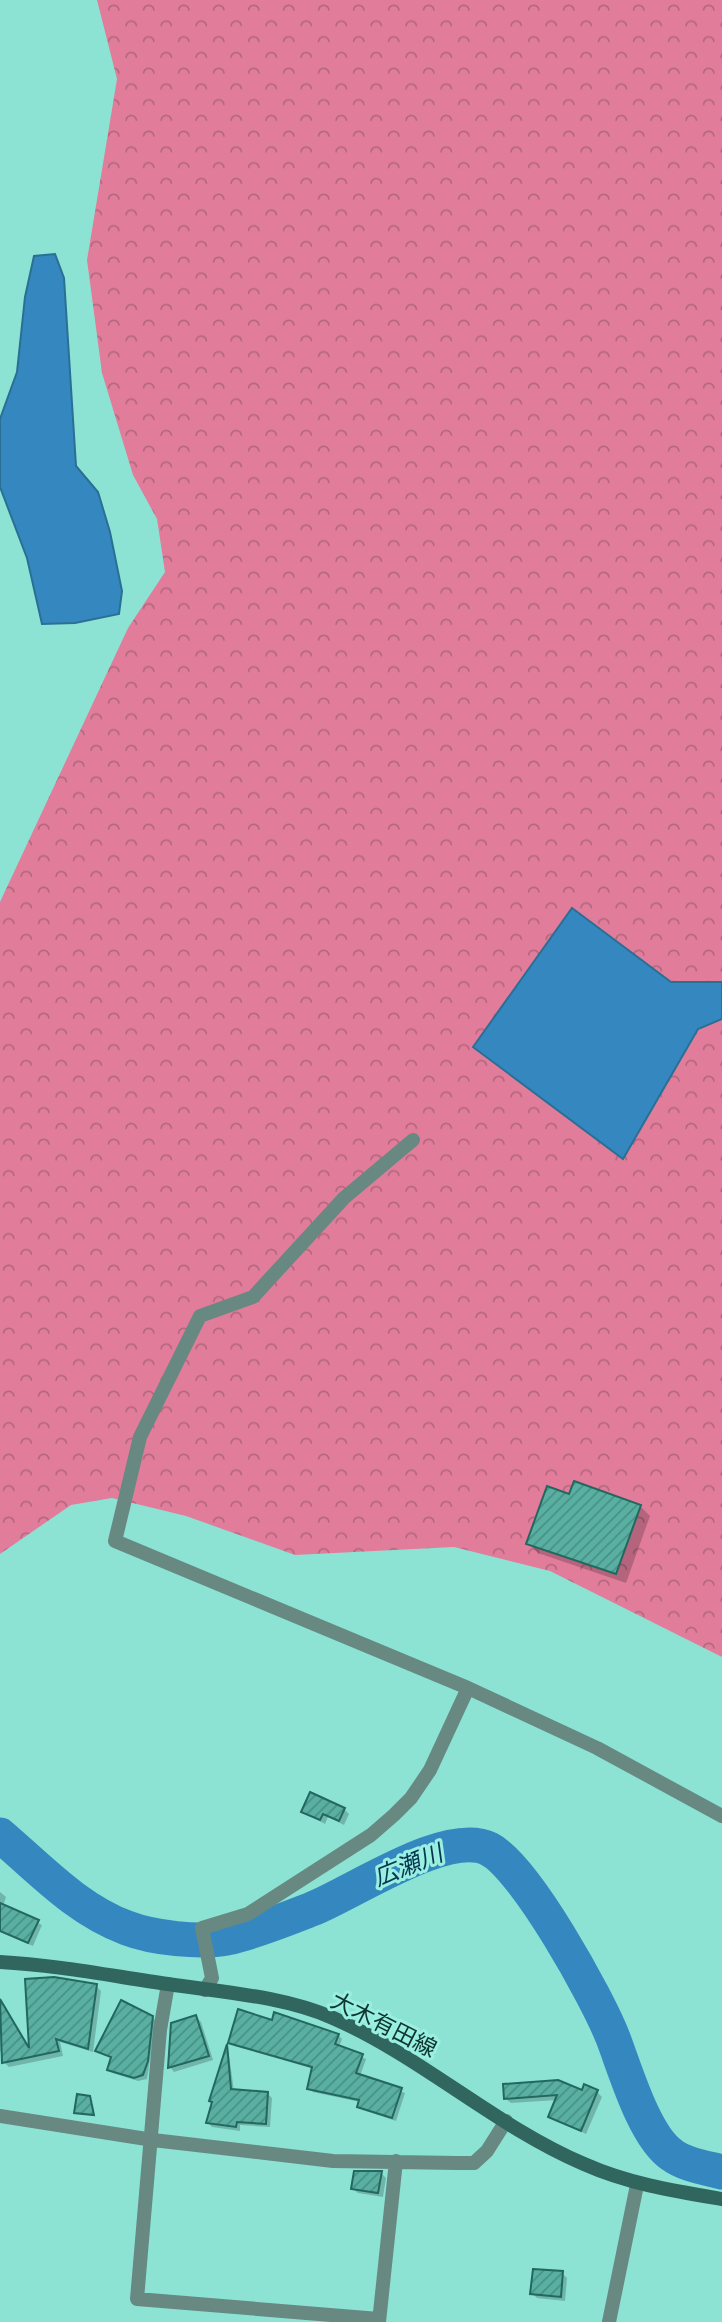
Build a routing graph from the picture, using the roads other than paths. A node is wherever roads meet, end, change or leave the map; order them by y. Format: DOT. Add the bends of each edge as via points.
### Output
graph roads {
  1 [pos="413,1140"];
  2 [pos="468,1688"];
  3 [pos="722,1816"];
  4 [pos="0,1962"];
  5 [pos="168,1984"];
  6 [pos="209,1984"];
  7 [pos="0,2116"];
  8 [pos="506,2121"];
  9 [pos="153,2140"];
  10 [pos="396,2161"];
  11 [pos="637,2185"];
  12 [pos="722,2199"];
  13 [pos="379,2320"];
  14 [pos="609,2322"];
  1 -- 2 [label="street" via="344,1198 253,1297 200,1316 141,1437 115,1541"];
  2 -- 3 [label="street" via="597,1748"];
  2 -- 6 [label="street" via="430,1770 394,1815 371,1835 248,1914 202,1928"];
  4 -- 5 [label="main road, 大木有田線"];
  5 -- 6 [label="main road, 大木有田線"];
  5 -- 9 [label="street" via="160,2030"];
  6 -- 8 [label="main road, 大木有田線" via="331,2017 392,2049"];
  7 -- 9 [label="street"];
  8 -- 10 [label="street" via="474,2163"];
  8 -- 11 [label="main road, 大木有田線" via="582,2163"];
  9 -- 10 [label="street" via="333,2161"];
  9 -- 13 [label="street" via="137,2299"];
  10 -- 13 [label="street"];
  11 -- 12 [label="main road, 大木有田線"];
  11 -- 14 [label="street"];
}
